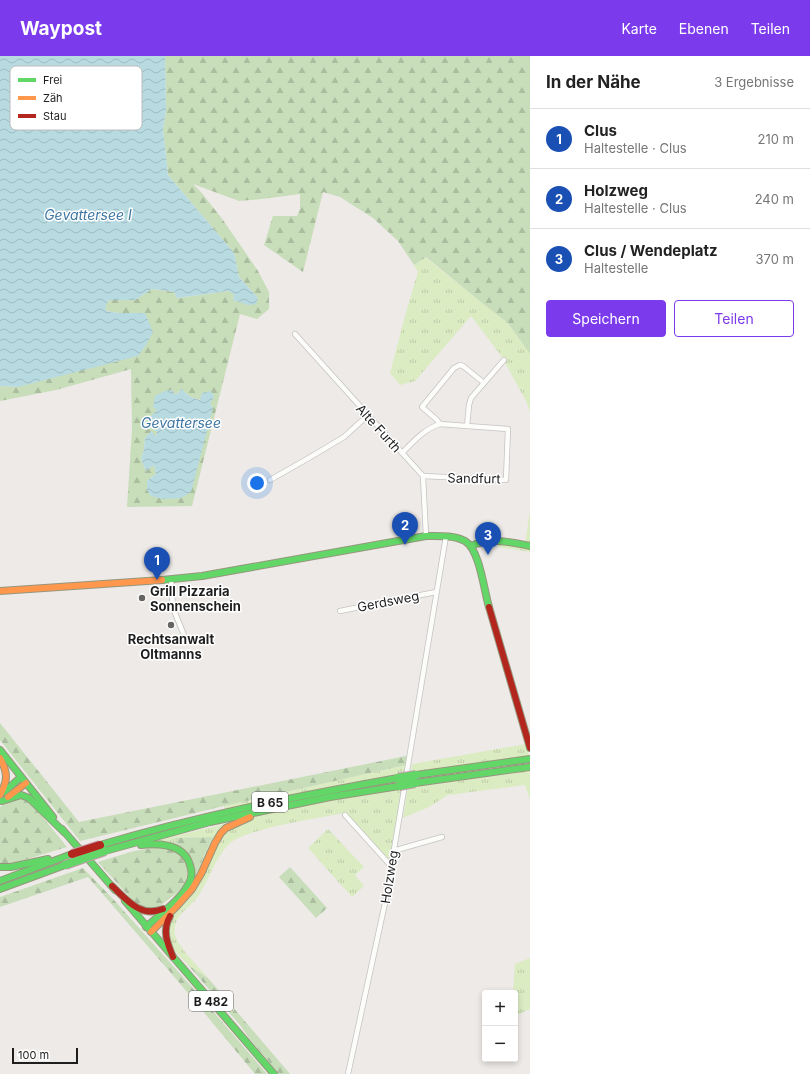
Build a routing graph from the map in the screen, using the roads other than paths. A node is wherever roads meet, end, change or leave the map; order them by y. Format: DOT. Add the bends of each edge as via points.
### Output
graph roads {
  1 [pos="295,334"];
  2 [pos="504,360"];
  3 [pos="484,383"];
  4 [pos="368,415"];
  5 [pos="440,424"];
  6 [pos="467,426"];
  7 [pos="402,453"];
  8 [pos="423,476"];
  9 [pos="270,480"];
  10 [pos="426,536"];
  11 [pos="446,536"];
  12 [pos="471,546"];
  13 [pos="530,546"];
  14 [pos="171,579"];
  15 [pos="0,591"];
  16 [pos="436,592"];
  17 [pos="340,611"];
  18 [pos="186,640"];
  19 [pos="530,748"];
  20 [pos="0,750"];
  21 [pos="0,758"];
  22 [pos="529,764"];
  23 [pos="24,780"];
  24 [pos="398,782"];
  25 [pos="1,798"];
  26 [pos="265,810"];
  27 [pos="345,815"];
  28 [pos="64,832"];
  29 [pos="442,837"];
  30 [pos="124,846"];
  31 [pos="102,848"];
  32 [pos="393,851"];
  33 [pos="61,860"];
  34 [pos="391,866"];
  35 [pos="0,867"];
  36 [pos="0,882"];
  37 [pos="112,886"];
  38 [pos="0,889"];
  39 [pos="174,905"];
  40 [pos="149,930"];
  41 [pos="173,957"];
  42 [pos="274,1074"];
  43 [pos="348,1074"];
  1 -- 4 [label="street, Alte Furth"];
  2 -- 3 [label="street"];
  3 -- 5 [label="street" via="463,366 454,368 422,407"];
  3 -- 6 [label="street" via="469,401"];
  4 -- 7 [label="street, Alte Furth"];
  4 -- 9 [label="street" via="344,437"];
  5 -- 6 [label="street, Sandfurt"];
  5 -- 7 [label="street" via="425,431"];
  6 -- 8 [label="street, Sandfurt" via="508,429 506,480"];
  7 -- 8 [label="street, Alte Furth"];
  8 -- 10 [label="street"];
  10 -- 11 [label="main road"];
  10 -- 14 [label="main road" via="202,576"];
  11 -- 12 [label="main road" via="465,541"];
  11 -- 16 [label="street, Holzweg"];
  12 -- 13 [label="main road" via="491,541"];
  12 -- 19 [label="main road" via="478,561 487,601"];
  14 -- 15 [label="main road"];
  14 -- 18 [label="street" via="173,608"];
  16 -- 17 [label="street, Gerdsweg"];
  16 -- 32 [label="street, Holzweg"];
  20 -- 23 [label="main road, B 482"];
  21 -- 25 [label="main road" via="5,767 6,778"];
  22 -- 24 [label="main road, B 65, bridge"];
  23 -- 25 [label="main road"];
  23 -- 28 [label="main road, B 482"];
  24 -- 26 [label="main road, B 65"];
  24 -- 31 [label="main road, B 65" via="314,792 256,804 144,832"];
  25 -- 28 [label="main road" via="21,795 29,798"];
  26 -- 30 [label="main road, B 65"];
  26 -- 39 [label="main road" via="226,828 221,833 192,889"];
  27 -- 34 [label="street"];
  28 -- 37 [label="main road, B 482"];
  29 -- 32 [label="street"];
  30 -- 31 [label="main road, B 65"];
  30 -- 39 [label="main road" via="163,844 181,850 188,858 192,868 190,881"];
  31 -- 33 [label="main road, B 65, bridge"];
  31 -- 33 [label="main road, B 65, bridge" via="72,854"];
  32 -- 34 [label="street, Holzweg"];
  33 -- 35 [label="main road"];
  33 -- 36 [label="main road, B 65"];
  33 -- 38 [label="main road, B 65"];
  34 -- 43 [label="street, Holzweg"];
  37 -- 39 [label="main road" via="142,912 161,910"];
  37 -- 40 [label="main road, B 482"];
  39 -- 40 [label="main road"];
  39 -- 41 [label="main road" via="165,931"];
  40 -- 41 [label="main road, B 482"];
  41 -- 42 [label="main road, B 482"];
}
